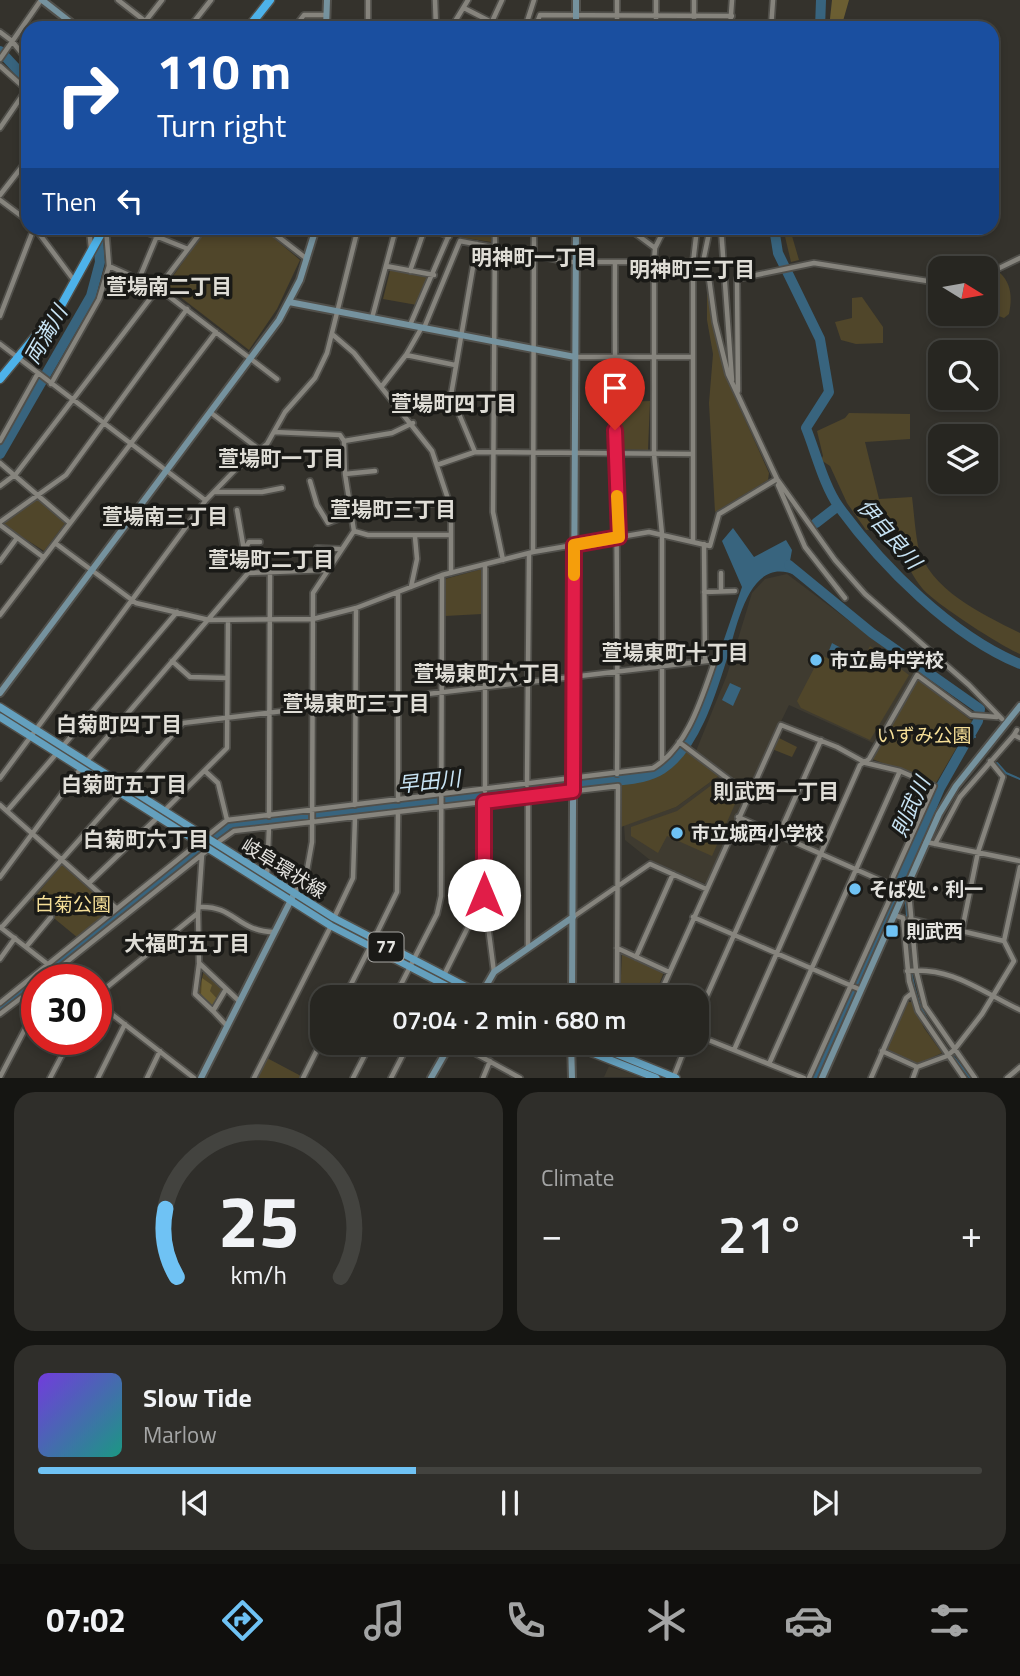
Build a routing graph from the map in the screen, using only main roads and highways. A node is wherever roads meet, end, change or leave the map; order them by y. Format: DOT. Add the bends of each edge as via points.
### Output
graph roads {
  1 [pos="270,0"];
  2 [pos="253,21"];
  3 [pos="100,235"];
  4 [pos="0,379"];
  5 [pos="0,707"];
  6 [pos="0,717"];
  7 [pos="34,733"];
  8 [pos="206,845"];
  9 [pos="292,897"];
  10 [pos="442,979"];
  11 [pos="451,985"];
  12 [pos="456,985"];
  13 [pos="599,1055"];
  14 [pos="620,1055"];
  15 [pos="656,1077"];
  16 [pos="675,1077"];
  1 -- 2 [label="highway"];
  3 -- 4 [label="highway" via="62,304"];
  5 -- 7 [label="main road, 岐阜環状線 / 77"];
  6 -- 7 [label="main road, 岐阜環状線 / 77"];
  7 -- 8 [label="main road, 岐阜環状線 / 77"];
  8 -- 9 [label="main road, 岐阜環状線 / 77"];
  8 -- 9 [label="main road, 岐阜環状線 / 77" via="267,876"];
  9 -- 10 [label="main road, 岐阜環状線 / 77"];
  10 -- 11 [label="main road, 岐阜環状線 / 77"];
  10 -- 12 [label="main road, 岐阜環状線 / 77"];
  13 -- 15 [label="main road"];
  14 -- 16 [label="main road"];
}
